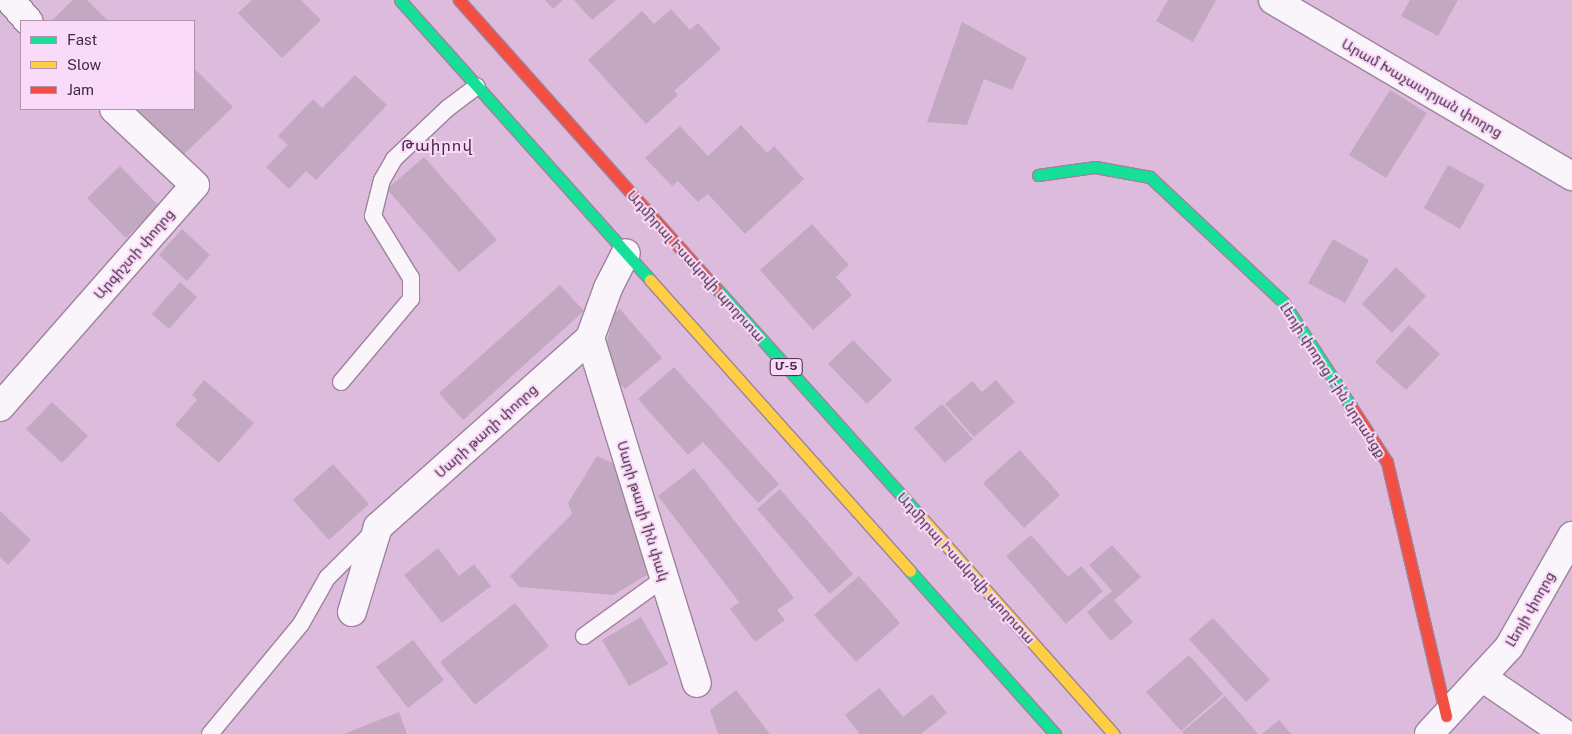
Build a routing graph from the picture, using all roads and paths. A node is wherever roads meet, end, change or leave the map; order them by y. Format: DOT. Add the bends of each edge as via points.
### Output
graph roads {
  1 [pos="10,0"];
  2 [pos="400,0"];
  3 [pos="458,0"];
  4 [pos="1273,0"];
  5 [pos="27,20"];
  6 [pos="477,86"];
  7 [pos="115,110"];
  8 [pos="1038,175"];
  9 [pos="1572,176"];
  10 [pos="626,253"];
  11 [pos="590,338"];
  12 [pos="341,382"];
  13 [pos="0,407"];
  14 [pos="378,527"];
  15 [pos="1572,536"];
  16 [pos="664,578"];
  17 [pos="352,612"];
  18 [pos="584,636"];
  19 [pos="1483,678"];
  20 [pos="697,683"];
  21 [pos="1438,725"];
  22 [pos="210,734"];
  23 [pos="1055,734"];
  24 [pos="1114,734"];
  25 [pos="1565,734"];
  1 -- 5 [label="street"];
  2 -- 6 [label="main road"];
  3 -- 24 [label="main road, Ադմիրալ Իսակովի պողոտա / Մ-5"];
  4 -- 9 [label="street, Արամ Խաչատրյան փողոց"];
  6 -- 10 [label="main road"];
  6 -- 12 [label="lane" via="448,108 394,159 382,180 374,216 412,278 411,299"];
  7 -- 13 [label="street, Արգիշտի փողոց" via="195,185"];
  8 -- 21 [label="main road, Լեոյի փողոց 1-ին նրբանցք" via="1095,166 1150,177 1283,302 1387,462"];
  10 -- 11 [label="street, Սարի թաղի փողոց" via="608,288"];
  10 -- 23 [label="main road"];
  11 -- 14 [label="street, Սարի թաղի փողոց"];
  11 -- 16 [label="street, Սարի թաղի 1ին փակ"];
  14 -- 17 [label="street"];
  14 -- 22 [label="lane" via="327,578 301,624"];
  15 -- 19 [label="street, Լեոյի փողոց" via="1509,647"];
  16 -- 18 [label="lane"];
  16 -- 20 [label="street, Սարի թաղի 1ին փակ"];
  19 -- 21 [label="street, Լեոյի փողոց"];
  19 -- 25 [label="street"];
}
